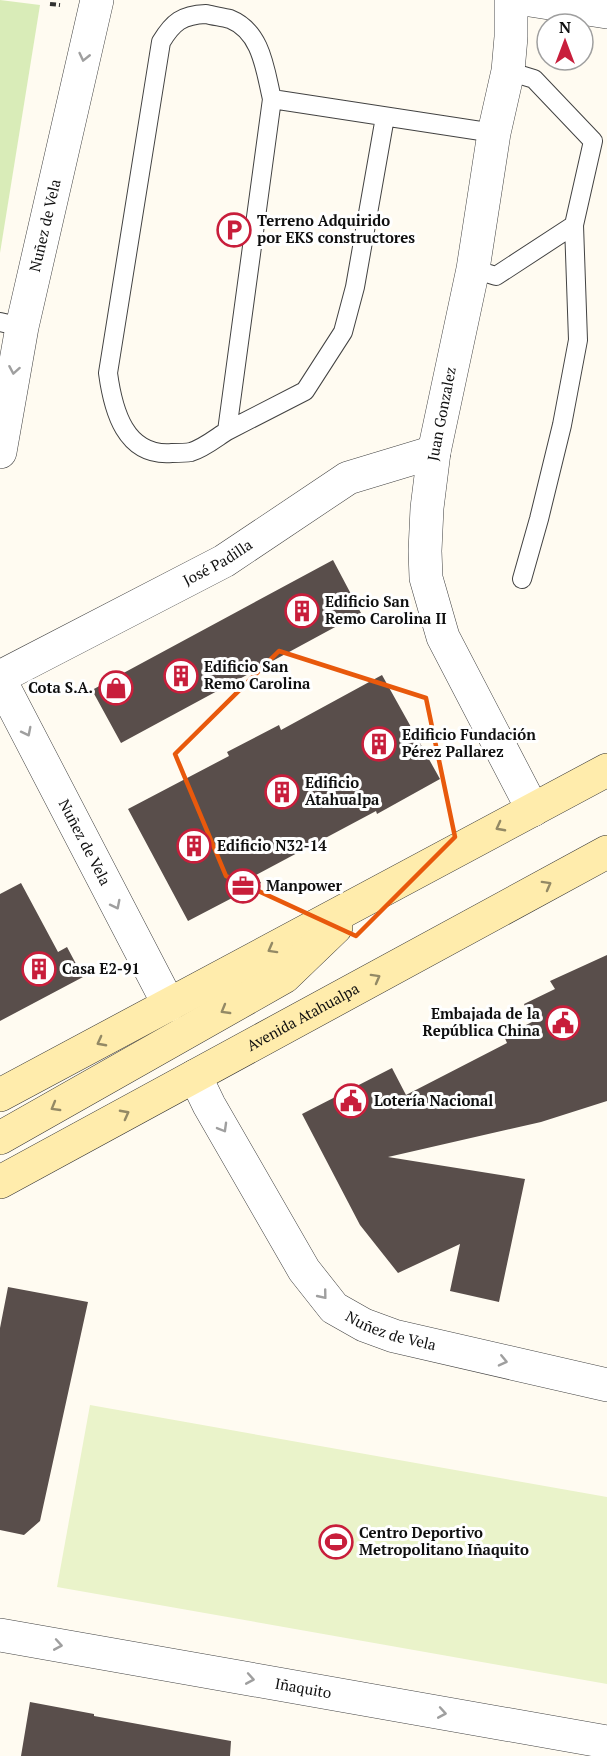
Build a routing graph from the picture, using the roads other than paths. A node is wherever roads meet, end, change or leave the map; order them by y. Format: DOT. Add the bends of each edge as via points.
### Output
graph roads {
  1 [pos="97,0"];
  2 [pos="511,0"];
  3 [pos="530,0"];
  4 [pos="607,12"];
  5 [pos="508,72"];
  6 [pos="272,99"];
  7 [pos="385,117"];
  8 [pos="494,134"];
  9 [pos="574,225"];
  10 [pos="473,269"];
  11 [pos="11,325"];
  12 [pos="227,431"];
  13 [pos="0,452"];
  14 [pos="434,452"];
  15 [pos="522,579"];
  16 [pos="0,678"];
  17 [pos="607,770"];
  18 [pos="533,810"];
  19 [pos="607,852"];
  20 [pos="368,897"];
  21 [pos="169,1005"];
  22 [pos="195,1076"];
  23 [pos="0,1095"];
  24 [pos="0,1138"];
  25 [pos="0,1182"];
  26 [pos="607,1385"];
  27 [pos="0,1635"];
  28 [pos="607,1742"];
  1 -- 11 [label="street, Nuñez de Vela, one-way"];
  2 -- 5 [label="street, Juan Gonzalez"];
  3 -- 4 [label="street"];
  5 -- 8 [label="street, Juan Gonzalez"];
  5 -- 9 [label="lane" via="534,80 593,141"];
  6 -- 7 [label="lane"];
  6 -- 12 [label="lane"];
  6 -- 12 [label="lane" via="261,52 245,28 229,19 206,14 190,15 169,28 161,42 108,373 119,420 140,447 161,454 190,452"];
  7 -- 8 [label="lane"];
  7 -- 12 [label="lane" via="355,287 343,332 305,390"];
  8 -- 10 [label="street, Juan Gonzalez"];
  9 -- 10 [label="lane" via="496,276"];
  9 -- 15 [label="lane" via="578,340 562,426"];
  10 -- 14 [label="street, Juan Gonzalez"];
  11 -- 13 [label="street, Nuñez de Vela, one-way"];
  14 -- 16 [label="street, José Padilla" via="348,478 224,561"];
  14 -- 18 [label="street, Juan Gonzalez" via="425,551 429,587 443,637"];
  16 -- 21 [label="street, Nuñez de Vela, one-way"];
  17 -- 18 [label="main road"];
  18 -- 20 [label="main road, one-way"];
  22 -- 19 [label="main road, Avenida Atahualpa, one-way"];
  20 -- 21 [label="main road, one-way"];
  20 -- 24 [label="main road, one-way" via="284,977"];
  21 -- 23 [label="main road, one-way"];
  25 -- 22 [label="main road, Avenida Atahualpa, one-way"];
  22 -- 26 [label="street, Nuñez de Vela, one-way" via="304,1270 334,1308 394,1336"];
  27 -- 28 [label="street, Iñaquito, one-way"];
}
